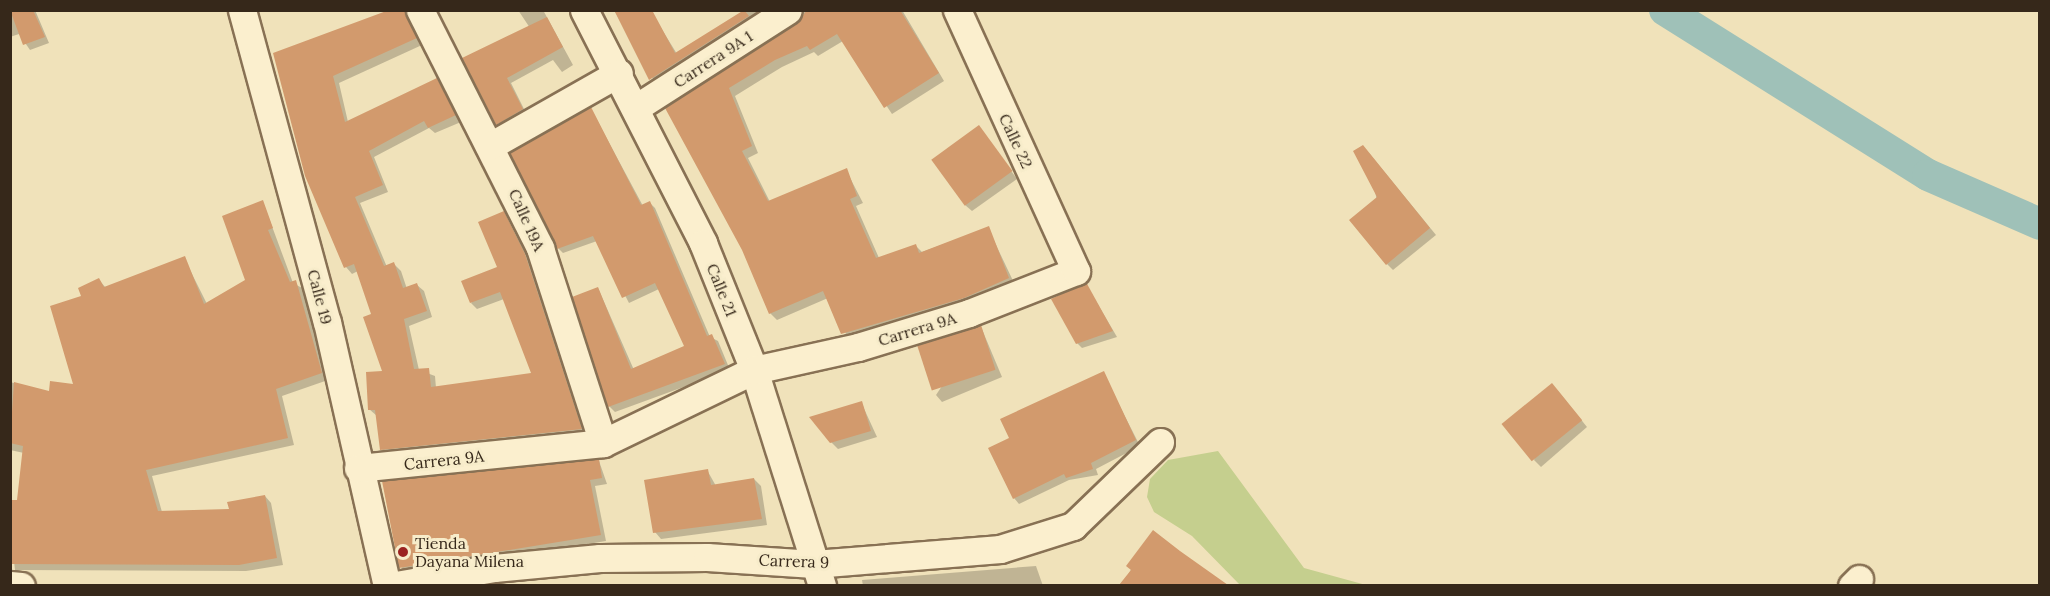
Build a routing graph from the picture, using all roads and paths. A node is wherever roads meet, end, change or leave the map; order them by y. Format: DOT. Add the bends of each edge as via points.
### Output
graph roads {
  1 [pos="242,10"];
  2 [pos="420,10"];
  3 [pos="584,10"];
  4 [pos="788,10"];
  5 [pos="957,10"];
  6 [pos="619,73"];
  7 [pos="638,107"];
  8 [pos="490,146"];
  9 [pos="1076,271"];
  10 [pos="754,370"];
  11 [pos="1160,442"];
  12 [pos="603,443"];
  13 [pos="358,468"];
  14 [pos="818,575"];
  15 [pos="10,585"];
  16 [pos="21,585"];
  17 [pos="389,585"];
  1 -- 13 [label="street, Calle 19" via="327,322"];
  2 -- 8 [label="street, Calle 19A"];
  3 -- 6 [label="street, Calle 21"];
  4 -- 7 [label="street, Carrera 9A 1"];
  5 -- 9 [label="street, Calle 22"];
  6 -- 7 [label="street, Calle 21"];
  6 -- 8 [label="street"];
  7 -- 10 [label="street, Calle 21" via="703,243"];
  8 -- 12 [label="street, Calle 19A" via="540,248"];
  9 -- 10 [label="street, Carrera 9A" via="924,327"];
  10 -- 12 [label="street, Carrera 9A"];
  10 -- 14 [label="street, Calle 21"];
  11 -- 14 [label="street, Carrera 9" via="1099,506 1049,537 1000,549"];
  12 -- 13 [label="street, Carrera 9A"];
  13 -- 17 [label="street, Calle 19"];
  14 -- 17 [label="street, Carrera 9" via="600,558 494,568"];
  15 -- 16 [label="street"];
}
